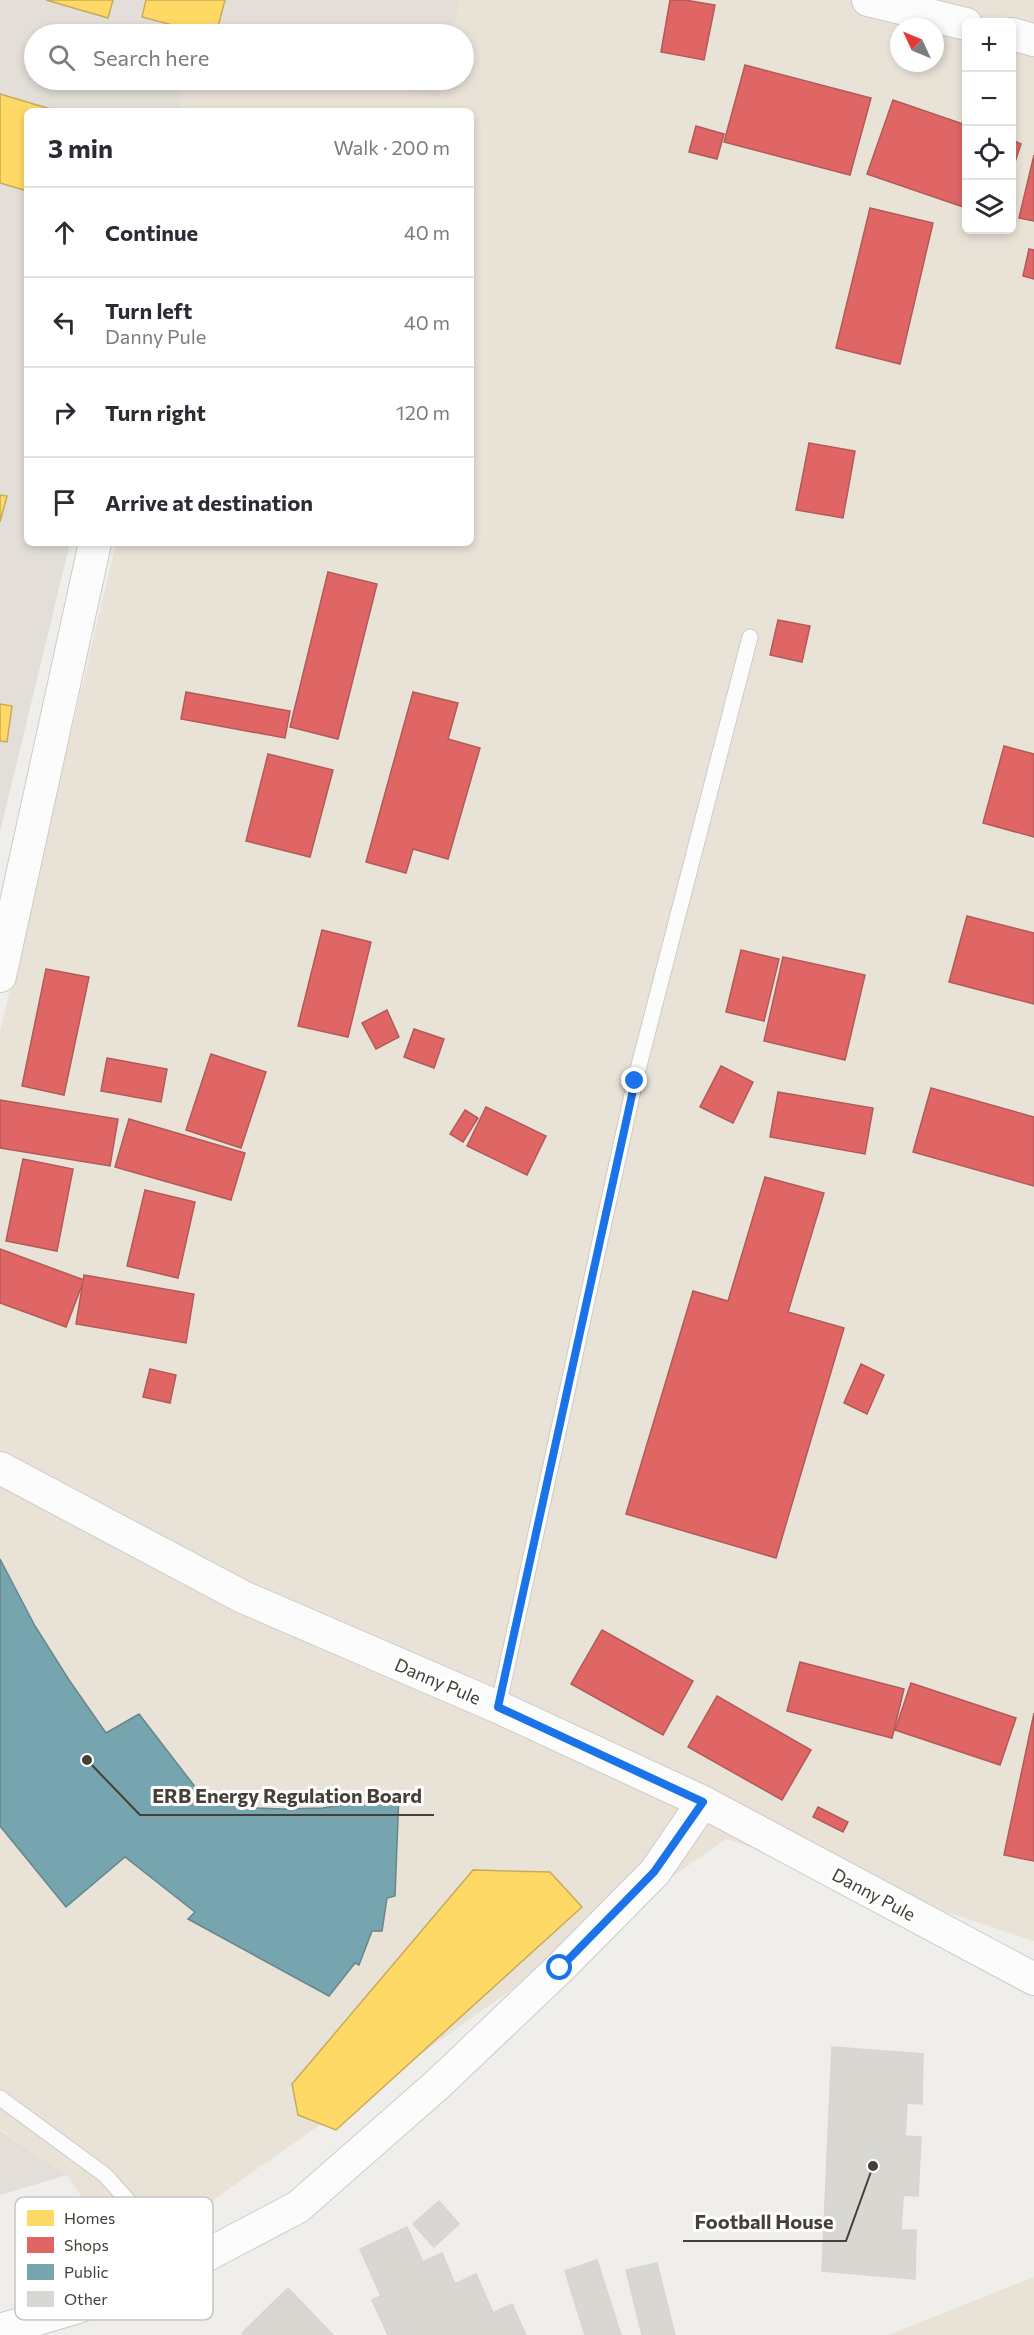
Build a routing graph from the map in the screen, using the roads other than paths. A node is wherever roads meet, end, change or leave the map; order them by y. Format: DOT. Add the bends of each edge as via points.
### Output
graph roads {
  1 [pos="868,0"];
  2 [pos="962,23"];
  3 [pos="1016,35"];
  4 [pos="1034,40"];
  5 [pos="94,546"];
  6 [pos="750,637"];
  7 [pos="0,976"];
  8 [pos="0,1468"];
  9 [pos="498,1707"];
  10 [pos="703,1802"];
  11 [pos="1034,1979"];
  12 [pos="0,2098"];
  13 [pos="125,2197"];
  14 [pos="213,2252"];
  15 [pos="34,2320"];
  16 [pos="0,2330"];
  1 -- 2 [label="street"];
  3 -- 4 [label="street"];
  5 -- 7 [label="street"];
  6 -- 9 [label="lane" via="635,1081"];
  8 -- 9 [label="street, Danny Pule" via="243,1597"];
  9 -- 10 [label="street, Danny Pule"];
  10 -- 11 [label="street, Danny Pule"];
  10 -- 14 [label="street" via="654,1872 438,2084 298,2207"];
  12 -- 13 [label="lane" via="105,2175"];
  15 -- 16 [label="street"];
}
